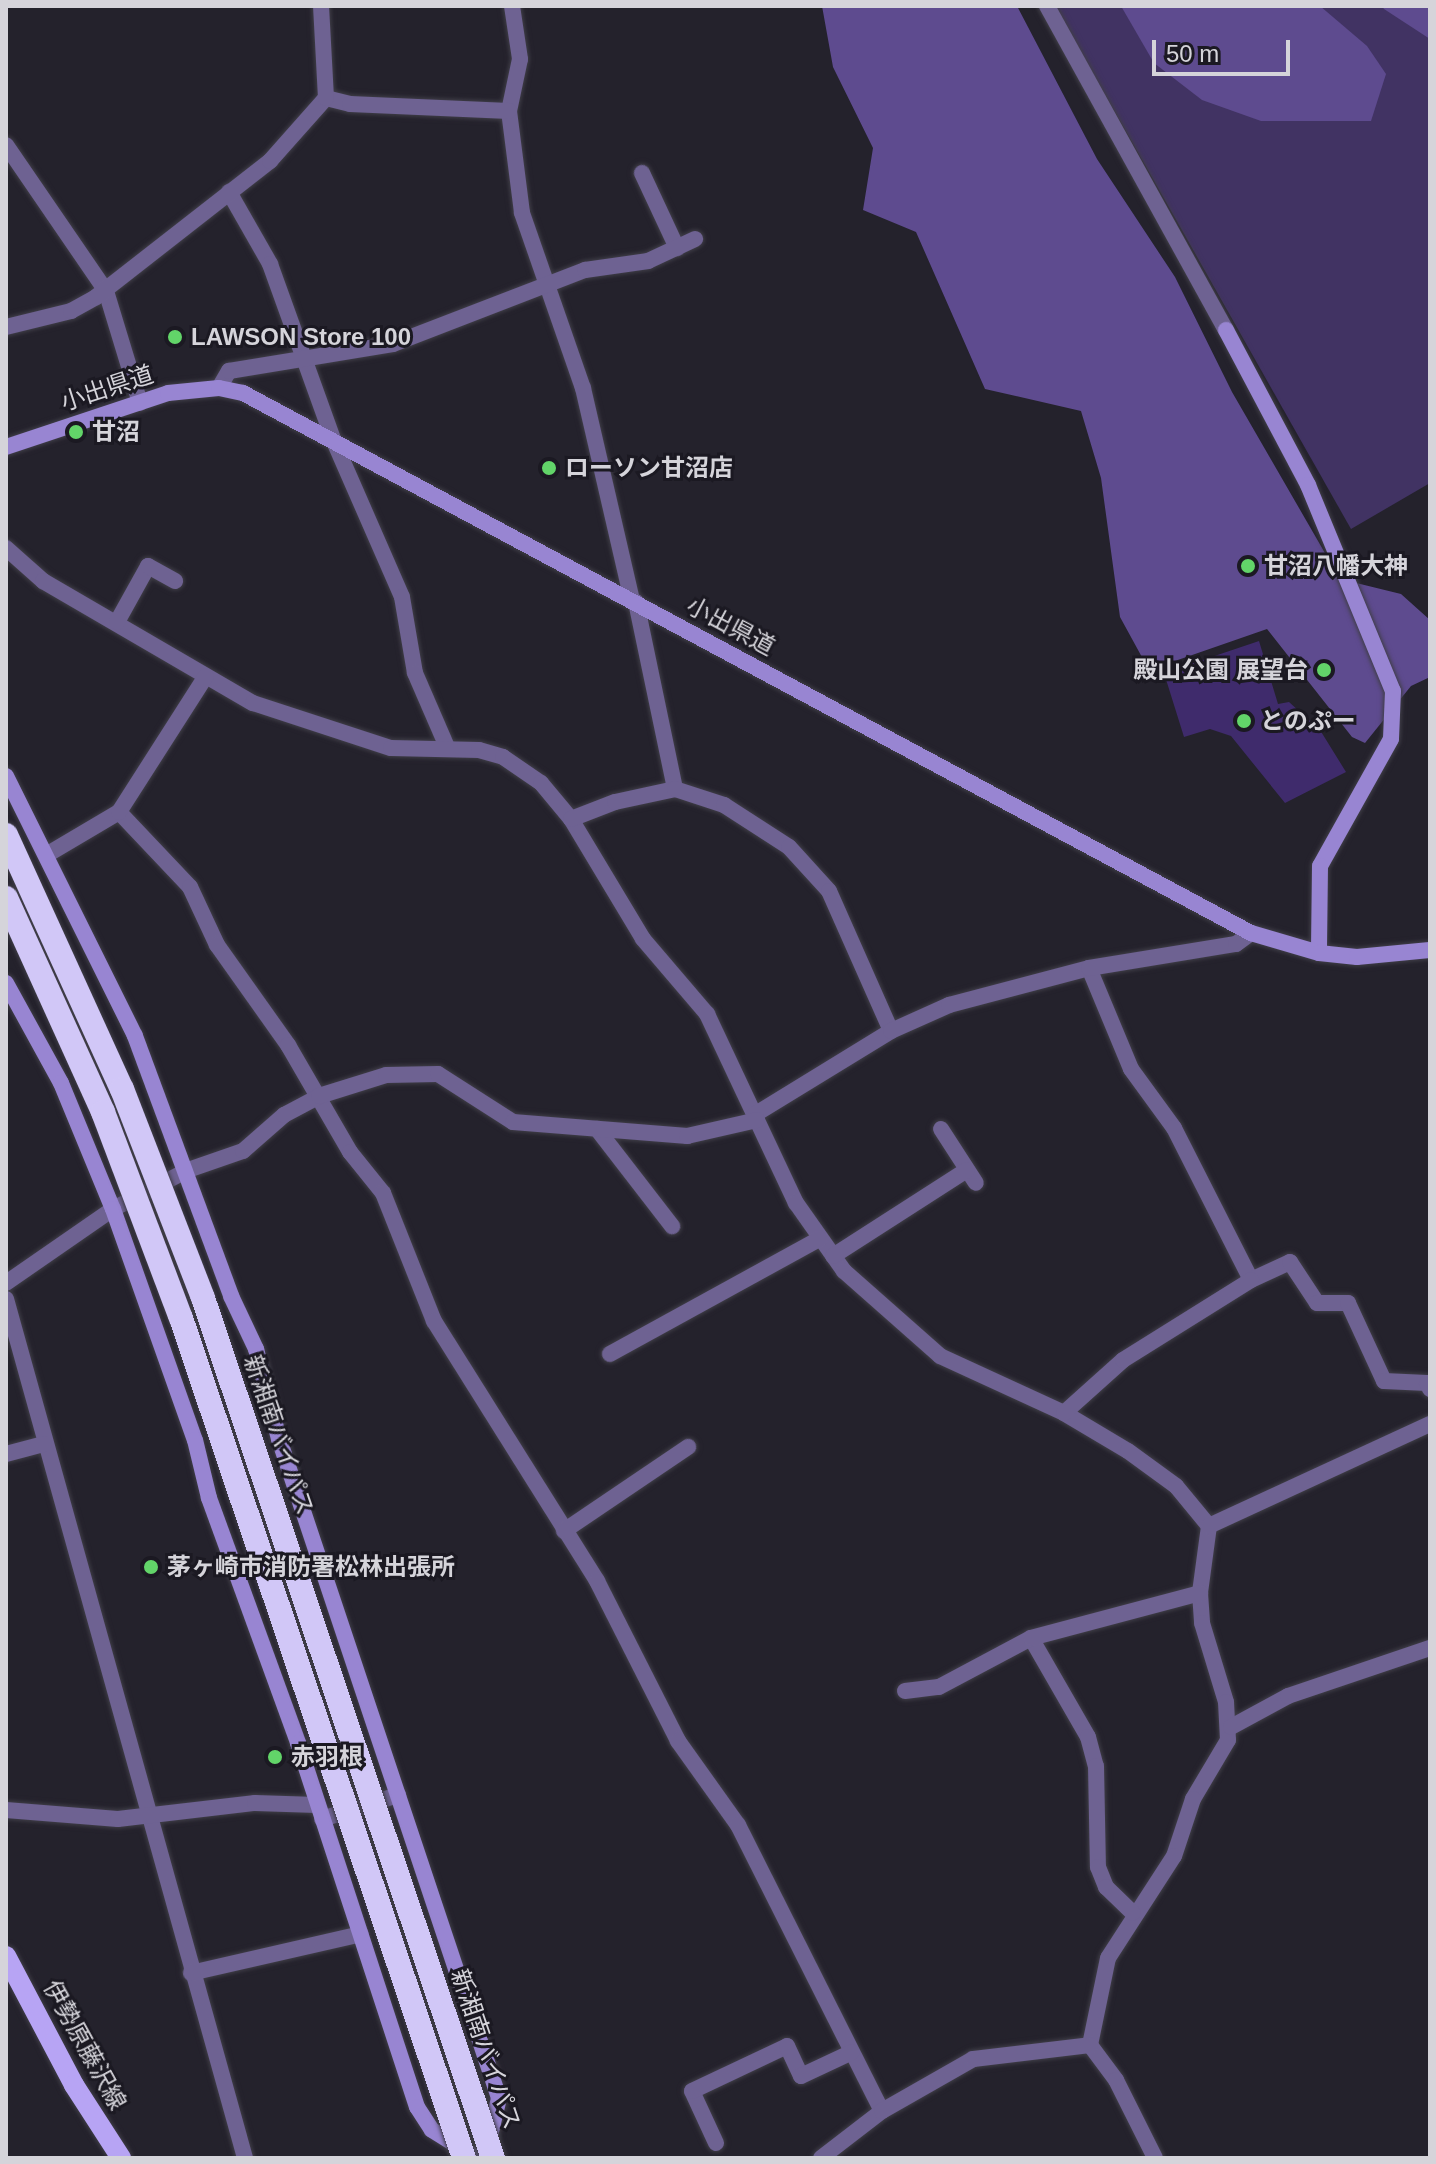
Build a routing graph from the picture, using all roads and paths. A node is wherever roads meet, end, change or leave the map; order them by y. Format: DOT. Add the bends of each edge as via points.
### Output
graph roads {
  1 [pos="321,6"];
  2 [pos="512,6"];
  3 [pos="1047,6"];
  4 [pos="326,98"];
  5 [pos="509,111"];
  6 [pos="6,145"];
  7 [pos="642,173"];
  8 [pos="229,192"];
  9 [pos="695,239"];
  10 [pos="677,248"];
  11 [pos="546,285"];
  12 [pos="106,291"];
  13 [pos="6,327"];
  14 [pos="303,357"];
  15 [pos="219,388"];
  16 [pos="140,403"];
  17 [pos="333,439"];
  18 [pos="6,447"];
  19 [pos="6,548"];
  20 [pos="175,581"];
  21 [pos="634,601"];
  22 [pos="117,622"];
  23 [pos="206,676"];
  24 [pos="447,747"];
  25 [pos="6,776"];
  26 [pos="675,789"];
  27 [pos="119,812"];
  28 [pos="571,819"];
  29 [pos="6,835"];
  30 [pos="48,854"];
  31 [pos="6,898"];
  32 [pos="1251,933"];
  33 [pos="1430,950"];
  34 [pos="1319,953"];
  35 [pos="1089,968"];
  36 [pos="6,983"];
  37 [pos="891,1031"];
  38 [pos="319,1096"];
  39 [pos="755,1118"];
  40 [pos="597,1129"];
  41 [pos="941,1129"];
  42 [pos="188,1170"];
  43 [pos="113,1209"];
  44 [pos="672,1226"];
  45 [pos="819,1239"];
  46 [pos="833,1256"];
  47 [pos="1251,1280"];
  48 [pos="6,1283"];
  49 [pos="6,1299"];
  50 [pos="12,1343"];
  51 [pos="610,1354"];
  52 [pos="1430,1389"];
  53 [pos="1064,1413"];
  54 [pos="1430,1424"];
  55 [pos="44,1444"];
  56 [pos="688,1447"];
  57 [pos="6,1454"];
  58 [pos="1209,1526"];
  59 [pos="564,1531"];
  60 [pos="1200,1593"];
  61 [pos="1031,1638"];
  62 [pos="1430,1648"];
  63 [pos="905,1691"];
  64 [pos="1231,1727"];
  65 [pos="398,1795"];
  66 [pos="6,1810"];
  67 [pos="320,1812"];
  68 [pos="154,1818"];
  69 [pos="1133,1913"];
  70 [pos="361,1934"];
  71 [pos="6,1956"];
  72 [pos="191,1973"];
  73 [pos="1090,2045"];
  74 [pos="852,2052"];
  75 [pos="882,2111"];
  76 [pos="716,2143"];
  77 [pos="121,2158"];
  78 [pos="245,2158"];
  79 [pos="464,2158"];
  80 [pos="479,2158"];
  81 [pos="493,2158"];
  82 [pos="821,2158"];
  83 [pos="1155,2158"];
  1 -- 4 [label="street"];
  2 -- 5 [label="street" via="520,59"];
  3 -- 34 [label="street" via="1308,485 1393,691 1391,739 1320,866"];
  4 -- 5 [label="street" via="350,104"];
  4 -- 8 [label="street" via="270,161"];
  5 -- 11 [label="street" via="522,213"];
  6 -- 12 [label="street"];
  7 -- 10 [label="street"];
  8 -- 12 [label="street"];
  8 -- 14 [label="street" via="270,264"];
  9 -- 10 [label="street"];
  10 -- 11 [label="street" via="648,261 585,270"];
  11 -- 14 [label="street" via="393,344"];
  11 -- 21 [label="street" via="583,388"];
  12 -- 13 [label="street" via="71,311"];
  12 -- 16 [label="street"];
  14 -- 15 [label="street" via="229,371"];
  14 -- 17 [label="street"];
  15 -- 16 [label="street, 小出県道" via="195,388"];
  15 -- 17 [label="street, 小出県道" via="268,404"];
  16 -- 18 [label="street, 小出県道"];
  17 -- 21 [label="street, 小出県道"];
  17 -- 24 [label="street" via="402,597 419,684"];
  19 -- 22 [label="street" via="43,581"];
  20 -- 22 [label="street" via="148,566"];
  21 -- 26 [label="street"];
  21 -- 32 [label="street, 小出県道"];
  22 -- 23 [label="street"];
  23 -- 24 [label="street" via="253,703 321,729 391,748"];
  23 -- 27 [label="street"];
  24 -- 28 [label="street" via="479,750 522,768"];
  25 -- 30 [label="street"];
  26 -- 28 [label="street" via="615,802"];
  26 -- 37 [label="street" via="724,805 815,871 829,891"];
  27 -- 30 [label="street"];
  27 -- 38 [label="street" via="190,887 217,945"];
  28 -- 39 [label="street" via="643,939 707,1014"];
  29 -- 81 [label="highway, 新湘南バイパス, bridge" via="122,1089 203,1298"];
  30 -- 42 [label="street" via="135,1036"];
  31 -- 79 [label="highway, bridge" via="103,1112 181,1318"];
  32 -- 34 [label="street, 小出県道"];
  32 -- 35 [label="street" via="1236,944"];
  33 -- 34 [label="street, 小出県道" via="1357,957"];
  35 -- 37 [label="street" via="949,1005"];
  35 -- 47 [label="street" via="1131,1069 1174,1128"];
  36 -- 43 [label="street" via="61,1083"];
  37 -- 39 [label="street"];
  38 -- 40 [label="street" via="415,1071 455,1082 513,1122"];
  38 -- 42 [label="street" via="284,1115 243,1151"];
  38 -- 59 [label="street" via="350,1152 383,1193 434,1321"];
  39 -- 40 [label="street" via="687,1136"];
  39 -- 45 [label="street"];
  40 -- 44 [label="street"];
  41 -- 46 [label="street" via="971,1176"];
  42 -- 43 [label="street"];
  42 -- 65 [label="street" via="231,1296 256,1349 279,1439"];
  43 -- 48 [label="street"];
  43 -- 67 [label="street"];
  45 -- 46 [label="street"];
  45 -- 51 [label="street"];
  46 -- 53 [label="street" via="940,1356"];
  47 -- 52 [label="street" via="1290,1262 1317,1303 1348,1303 1384,1381 1427,1383"];
  47 -- 53 [label="street" via="1123,1360"];
  49 -- 50 [label="street"];
  50 -- 55 [label="street"];
  53 -- 58 [label="street" via="1176,1486"];
  54 -- 58 [label="street"];
  55 -- 57 [label="street"];
  55 -- 68 [label="street"];
  56 -- 59 [label="street"];
  58 -- 60 [label="street"];
  59 -- 74 [label="street" via="629,1637 678,1741 738,1825"];
  60 -- 61 [label="street"];
  60 -- 64 [label="street" via="1205,1636"];
  61 -- 63 [label="street" via="939,1687"];
  61 -- 69 [label="street" via="1088,1737 1096,1766 1098,1867 1106,1887"];
  62 -- 64 [label="street" via="1288,1696"];
  64 -- 69 [label="street" via="1193,1799 1174,1856"];
  65 -- 67 [label="street"];
  65 -- 80 [label="street" via="499,2098 493,2136"];
  66 -- 68 [label="street"];
  67 -- 68 [label="street" via="240,1804"];
  67 -- 70 [label="street"];
  68 -- 72 [label="street"];
  69 -- 73 [label="street" via="1099,1982"];
  70 -- 72 [label="street"];
  70 -- 80 [label="street" via="417,2107 432,2130"];
  71 -- 77 [label="main road, 伊勢原藤沢線" via="74,2085"];
  72 -- 78 [label="street"];
  73 -- 75 [label="street" via="973,2059"];
  73 -- 83 [label="street" via="1116,2080"];
  74 -- 75 [label="street"];
  74 -- 76 [label="street" via="801,2076 787,2046 692,2091"];
  75 -- 82 [label="street"];
}
